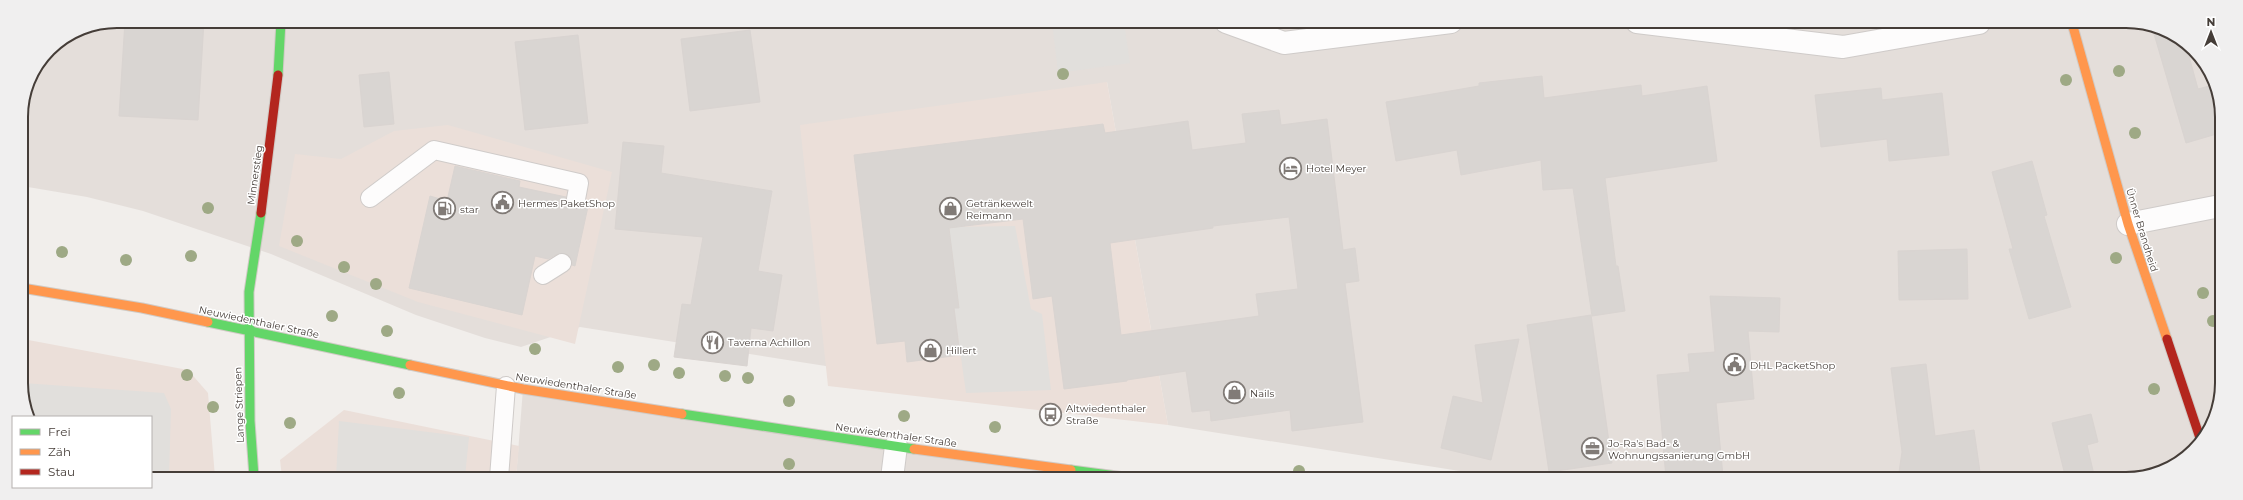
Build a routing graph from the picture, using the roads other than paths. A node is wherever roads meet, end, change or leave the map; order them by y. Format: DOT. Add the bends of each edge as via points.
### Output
graph roads {
  1 [pos="281,28"];
  2 [pos="1243,28"];
  3 [pos="1403,28"];
  4 [pos="1687,28"];
  5 [pos="1951,28"];
  6 [pos="2073,28"];
  7 [pos="370,198"];
  8 [pos="576,199"];
  9 [pos="2215,207"];
  10 [pos="2128,224"];
  11 [pos="562,263"];
  12 [pos="543,275"];
  13 [pos="28,289"];
  14 [pos="248,331"];
  15 [pos="506,386"];
  16 [pos="2199,435"];
  17 [pos="896,446"];
  18 [pos="254,472"];
  19 [pos="499,472"];
  20 [pos="893,472"];
  21 [pos="1088,472"];
  1 -- 14 [label="street, Minnerstieg" via="268,169 249,292"];
  2 -- 3 [label="street" via="1284,43"];
  4 -- 5 [label="street" via="1843,47"];
  6 -- 10 [label="street, Ünner Brandheid"];
  7 -- 8 [label="lane" via="434,150 579,183"];
  9 -- 10 [label="street"];
  10 -- 16 [label="street, Ünner Brandheid"];
  11 -- 12 [label="lane"];
  13 -- 14 [label="street, Neuwiedenthaler Straße" via="142,308"];
  14 -- 15 [label="street, Neuwiedenthaler Straße"];
  14 -- 18 [label="street, Lange Striepen"];
  15 -- 17 [label="street, Neuwiedenthaler Straße"];
  15 -- 19 [label="lane"];
  17 -- 20 [label="street"];
  17 -- 21 [label="street, Neuwiedenthaler Straße"];
}
